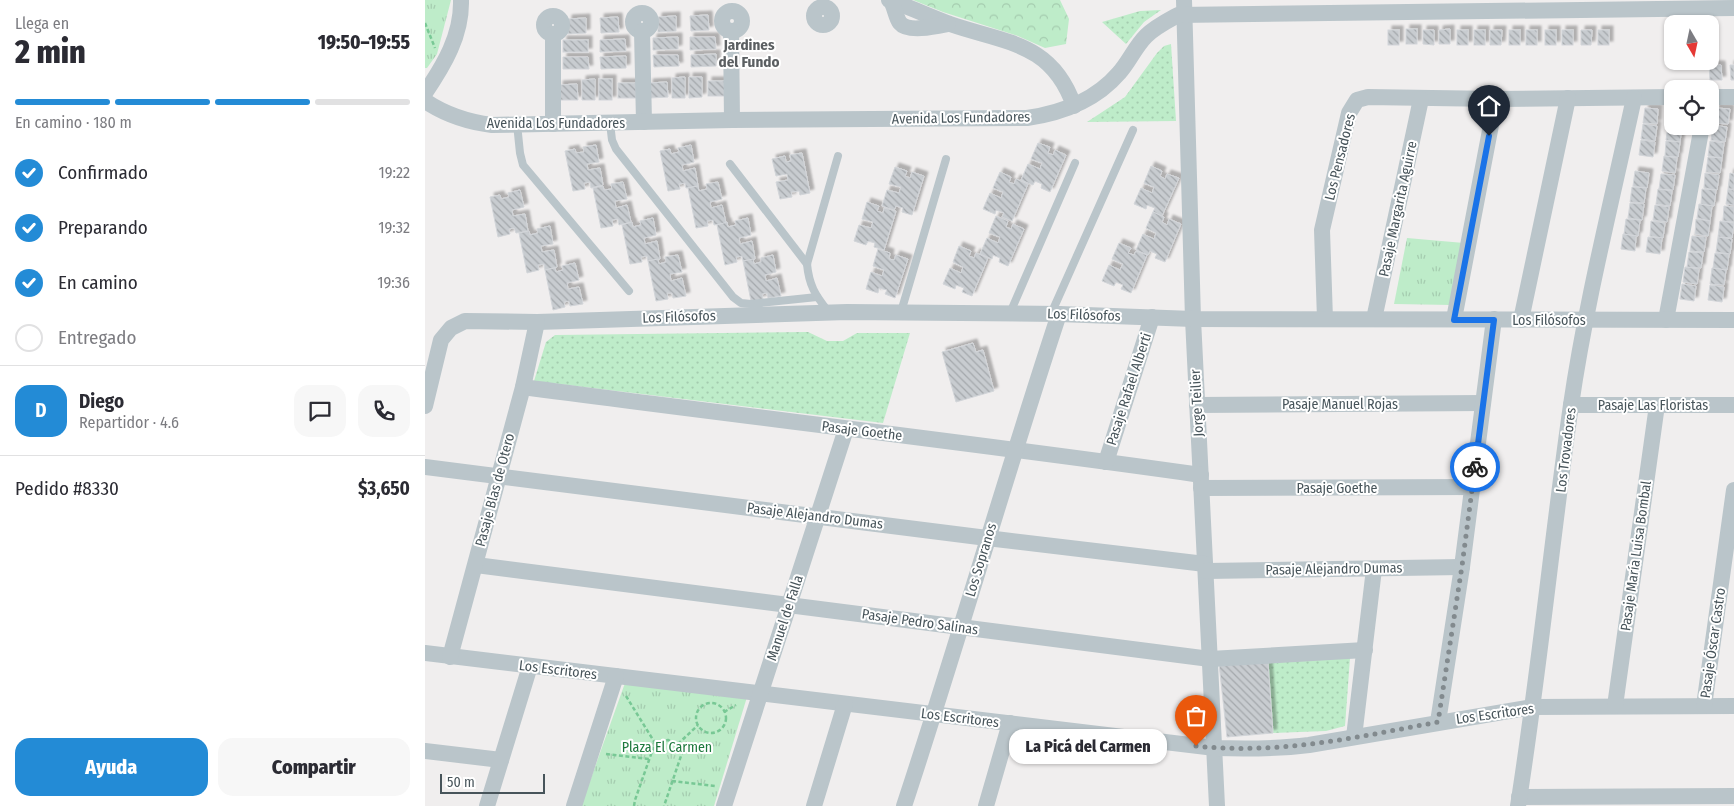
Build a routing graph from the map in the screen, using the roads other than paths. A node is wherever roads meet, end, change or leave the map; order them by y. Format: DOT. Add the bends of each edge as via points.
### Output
graph roads {
  1 [pos="461,0"];
  2 [pos="890,0"];
  3 [pos="1658,4"];
  4 [pos="1570,5"];
  5 [pos="1375,6"];
  6 [pos="1185,7"];
  7 [pos="1734,8"];
  8 [pos="731,31"];
  9 [pos="643,32"];
  10 [pos="553,34"];
  11 [pos="425,93"];
  12 [pos="1719,97"];
  13 [pos="1568,98"];
  14 [pos="1634,98"];
  15 [pos="1664,98"];
  16 [pos="1734,98"];
  17 [pos="1421,99"];
  18 [pos="1496,99"];
  19 [pos="425,101"];
  20 [pos="1073,106"];
  21 [pos="732,120"];
  22 [pos="644,122"];
  23 [pos="610,123"];
  24 [pos="517,124"];
  25 [pos="553,124"];
  26 [pos="1133,130"];
  27 [pos="1700,135"];
  28 [pos="838,156"];
  29 [pos="946,159"];
  30 [pos="1075,163"];
  31 [pos="730,164"];
  32 [pos="807,264"];
  33 [pos="629,292"];
  34 [pos="817,298"];
  35 [pos="828,312"];
  36 [pos="901,312"];
  37 [pos="1010,313"];
  38 [pos="1055,314"];
  39 [pos="1152,317"];
  40 [pos="1733,317"];
  41 [pos="1193,319"];
  42 [pos="1325,319"];
  43 [pos="1374,319"];
  44 [pos="1454,320"];
  45 [pos="1494,320"];
  46 [pos="1521,320"];
  47 [pos="1585,320"];
  48 [pos="1667,320"];
  49 [pos="537,322"];
  50 [pos="523,388"];
  51 [pos="1483,403"];
  52 [pos="1197,405"];
  53 [pos="1571,405"];
  54 [pos="1657,405"];
  55 [pos="1734,405"];
  56 [pos="425,406"];
  57 [pos="846,429"];
  58 [pos="1015,448"];
  59 [pos="1106,462"];
  60 [pos="425,467"];
  61 [pos="498,477"];
  62 [pos="1201,482"];
  63 [pos="1473,487"];
  64 [pos="1734,490"];
  65 [pos="818,516"];
  66 [pos="987,538"];
  67 [pos="476,565"];
  68 [pos="1462,566"];
  69 [pos="1205,567"];
  70 [pos="1374,569"];
  71 [pos="790,605"];
  72 [pos="961,628"];
  73 [pos="1365,650"];
  74 [pos="425,653"];
  75 [pos="450,657"];
  76 [pos="1210,658"];
  77 [pos="530,666"];
  78 [pos="616,676"];
  79 [pos="761,694"];
  80 [pos="845,704"];
  81 [pos="1615,706"];
  82 [pos="1704,706"];
  83 [pos="1734,706"];
  84 [pos="1533,707"];
  85 [pos="934,714"];
  86 [pos="1438,722"];
  87 [pos="1010,724"];
  88 [pos="1354,737"];
  89 [pos="1215,748"];
  90 [pos="425,751"];
  91 [pos="501,760"];
  92 [pos="1734,796"];
  93 [pos="1519,802"];
  94 [pos="487,806"];
  95 [pos="574,806"];
  96 [pos="724,806"];
  97 [pos="814,806"];
  98 [pos="904,806"];
  99 [pos="986,806"];
  100 [pos="1217,806"];
  1 -- 11 [label="street" via="461,13 446,61"];
  2 -- 20 [label="street" via="1032,51 1051,65 1063,80"];
  3 -- 4 [label="street, Avenida Los Fundadores"];
  3 -- 7 [label="street, Avenida Los Fundadores"];
  4 -- 5 [label="street, Avenida Los Fundadores"];
  5 -- 6 [label="street, Avenida Los Fundadores"];
  6 -- 20 [label="street, Avenida Los Fundadores" via="1146,36 1103,90"];
  6 -- 41 [label="street, Jorge Teilier"];
  8 -- 21 [label="street"];
  9 -- 22 [label="street"];
  10 -- 25 [label="street"];
  12 -- 16 [label="street"];
  13 -- 14 [label="street, Los Pensadores"];
  13 -- 18 [label="street, Los Pensadores"];
  13 -- 46 [label="street"];
  14 -- 15 [label="street, Los Pensadores"];
  14 -- 47 [label="street, Los Trovadores"];
  17 -- 18 [label="street, Los Pensadores"];
  17 -- 42 [label="street, Los Pensadores" via="1368,96 1357,100 1349,113 1322,230"];
  17 -- 43 [label="street, Pasaje Margarita Aguirre"];
  18 -- 44 [label="street"];
  19 -- 24 [label="street, Avenida Los Fundadores" via="446,113 473,122"];
  20 -- 21 [label="street, Avenida Los Fundadores" via="1045,116 1027,118"];
  21 -- 22 [label="street, Avenida Los Fundadores"];
  22 -- 23 [label="street, Avenida Los Fundadores"];
  23 -- 25 [label="street, Avenida Los Fundadores"];
  23 -- 34 [label="lane" via="616,149 733,297 741,303 751,304"];
  24 -- 25 [label="street, Avenida Los Fundadores"];
  24 -- 33 [label="lane" via="523,165"];
  26 -- 38 [label="lane"];
  27 -- 48 [label="street"];
  28 -- 32 [label="lane"];
  29 -- 36 [label="lane"];
  30 -- 37 [label="lane"];
  31 -- 32 [label="lane"];
  32 -- 34 [label="lane" via="809,281"];
  34 -- 35 [label="lane"];
  35 -- 36 [label="street, Los Filósofos"];
  35 -- 49 [label="street, Los Filósofos"];
  36 -- 37 [label="street, Los Filósofos"];
  37 -- 38 [label="street, Los Filósofos"];
  38 -- 39 [label="street, Los Filósofos"];
  38 -- 58 [label="street, Los Sopranos"];
  39 -- 41 [label="street, Los Filósofos"];
  39 -- 59 [label="street, Pasaje Rafael Alberti"];
  40 -- 48 [label="street, Los Filósofos"];
  41 -- 42 [label="street, Los Filósofos"];
  41 -- 52 [label="street, Jorge Teilier"];
  42 -- 43 [label="street, Los Filósofos"];
  43 -- 44 [label="street, Los Filósofos"];
  44 -- 45 [label="street, Los Filósofos"];
  45 -- 46 [label="street, Los Filósofos"];
  45 -- 51 [label="street"];
  46 -- 47 [label="street, Los Filósofos"];
  47 -- 48 [label="street, Los Filósofos"];
  47 -- 53 [label="street, Los Trovadores"];
  49 -- 50 [label="street, Pasaje Blas de Otero"];
  49 -- 56 [label="street, Los Filósofos" via="465,321 451,328 441,340"];
  50 -- 57 [label="street, Pasaje Goethe"];
  50 -- 61 [label="street, Pasaje Blas de Otero"];
  51 -- 52 [label="street, Pasaje Manuel Rojas"];
  51 -- 63 [label="street"];
  52 -- 62 [label="street, Jorge Teilier"];
  53 -- 54 [label="street, Pasaje Las Floristas"];
  53 -- 84 [label="street, Los Trovadores"];
  54 -- 55 [label="street, Pasaje Las Floristas"];
  54 -- 81 [label="street, Pasaje María Luisa Bombal"];
  57 -- 58 [label="street, Pasaje Goethe"];
  57 -- 65 [label="street, Manuel de Falla"];
  58 -- 59 [label="street, Pasaje Goethe"];
  58 -- 66 [label="street, Los Sopranos"];
  59 -- 62 [label="street, Pasaje Goethe"];
  60 -- 61 [label="street, Pasaje Alejandro Dumas"];
  61 -- 65 [label="street, Pasaje Alejandro Dumas"];
  61 -- 67 [label="street, Pasaje Blas de Otero"];
  62 -- 63 [label="street, Pasaje Goethe"];
  62 -- 69 [label="street, Jorge Teilier"];
  63 -- 68 [label="street"];
  64 -- 82 [label="street, Pasaje Óscar Castro"];
  65 -- 66 [label="street, Pasaje Alejandro Dumas"];
  65 -- 71 [label="street, Manuel de Falla"];
  66 -- 69 [label="street, Pasaje Alejandro Dumas"];
  66 -- 72 [label="street, Los Sopranos"];
  67 -- 71 [label="street, Pasaje Pedro Salinas"];
  67 -- 75 [label="street, Pasaje Blas de Otero"];
  68 -- 70 [label="street, Pasaje Alejandro Dumas"];
  68 -- 86 [label="street"];
  69 -- 70 [label="street, Pasaje Alejandro Dumas"];
  69 -- 76 [label="street, Jorge Teilier"];
  70 -- 73 [label="street"];
  71 -- 72 [label="street, Pasaje Pedro Salinas"];
  71 -- 79 [label="street, Manuel de Falla"];
  72 -- 76 [label="street, Pasaje Pedro Salinas"];
  72 -- 85 [label="street, Los Sopranos"];
  73 -- 76 [label="street, Pasaje Pedro Salinas"];
  73 -- 88 [label="street"];
  74 -- 75 [label="street, Los Escritores"];
  75 -- 77 [label="street, Los Escritores"];
  76 -- 89 [label="street, Jorge Teilier"];
  77 -- 78 [label="street, Los Escritores"];
  77 -- 91 [label="street"];
  78 -- 79 [label="street, Los Escritores"];
  78 -- 95 [label="street"];
  79 -- 80 [label="street, Los Escritores"];
  79 -- 96 [label="street, Manuel de Falla"];
  80 -- 85 [label="street, Los Escritores"];
  80 -- 97 [label="street"];
  81 -- 82 [label="street, Los Escritores"];
  81 -- 84 [label="street, Los Escritores"];
  82 -- 83 [label="street, Los Escritores"];
  84 -- 86 [label="street, Los Escritores"];
  84 -- 93 [label="street, Los Trovadores"];
  85 -- 87 [label="street, Los Escritores"];
  85 -- 98 [label="street, Los Sopranos"];
  86 -- 88 [label="street, Los Escritores"];
  87 -- 89 [label="street, Los Escritores"];
  87 -- 99 [label="street"];
  88 -- 89 [label="street, Los Escritores" via="1285,748"];
  89 -- 100 [label="street, Jorge Teilier"];
  90 -- 91 [label="street"];
  91 -- 94 [label="street"];
  92 -- 93 [label="street"];
}
